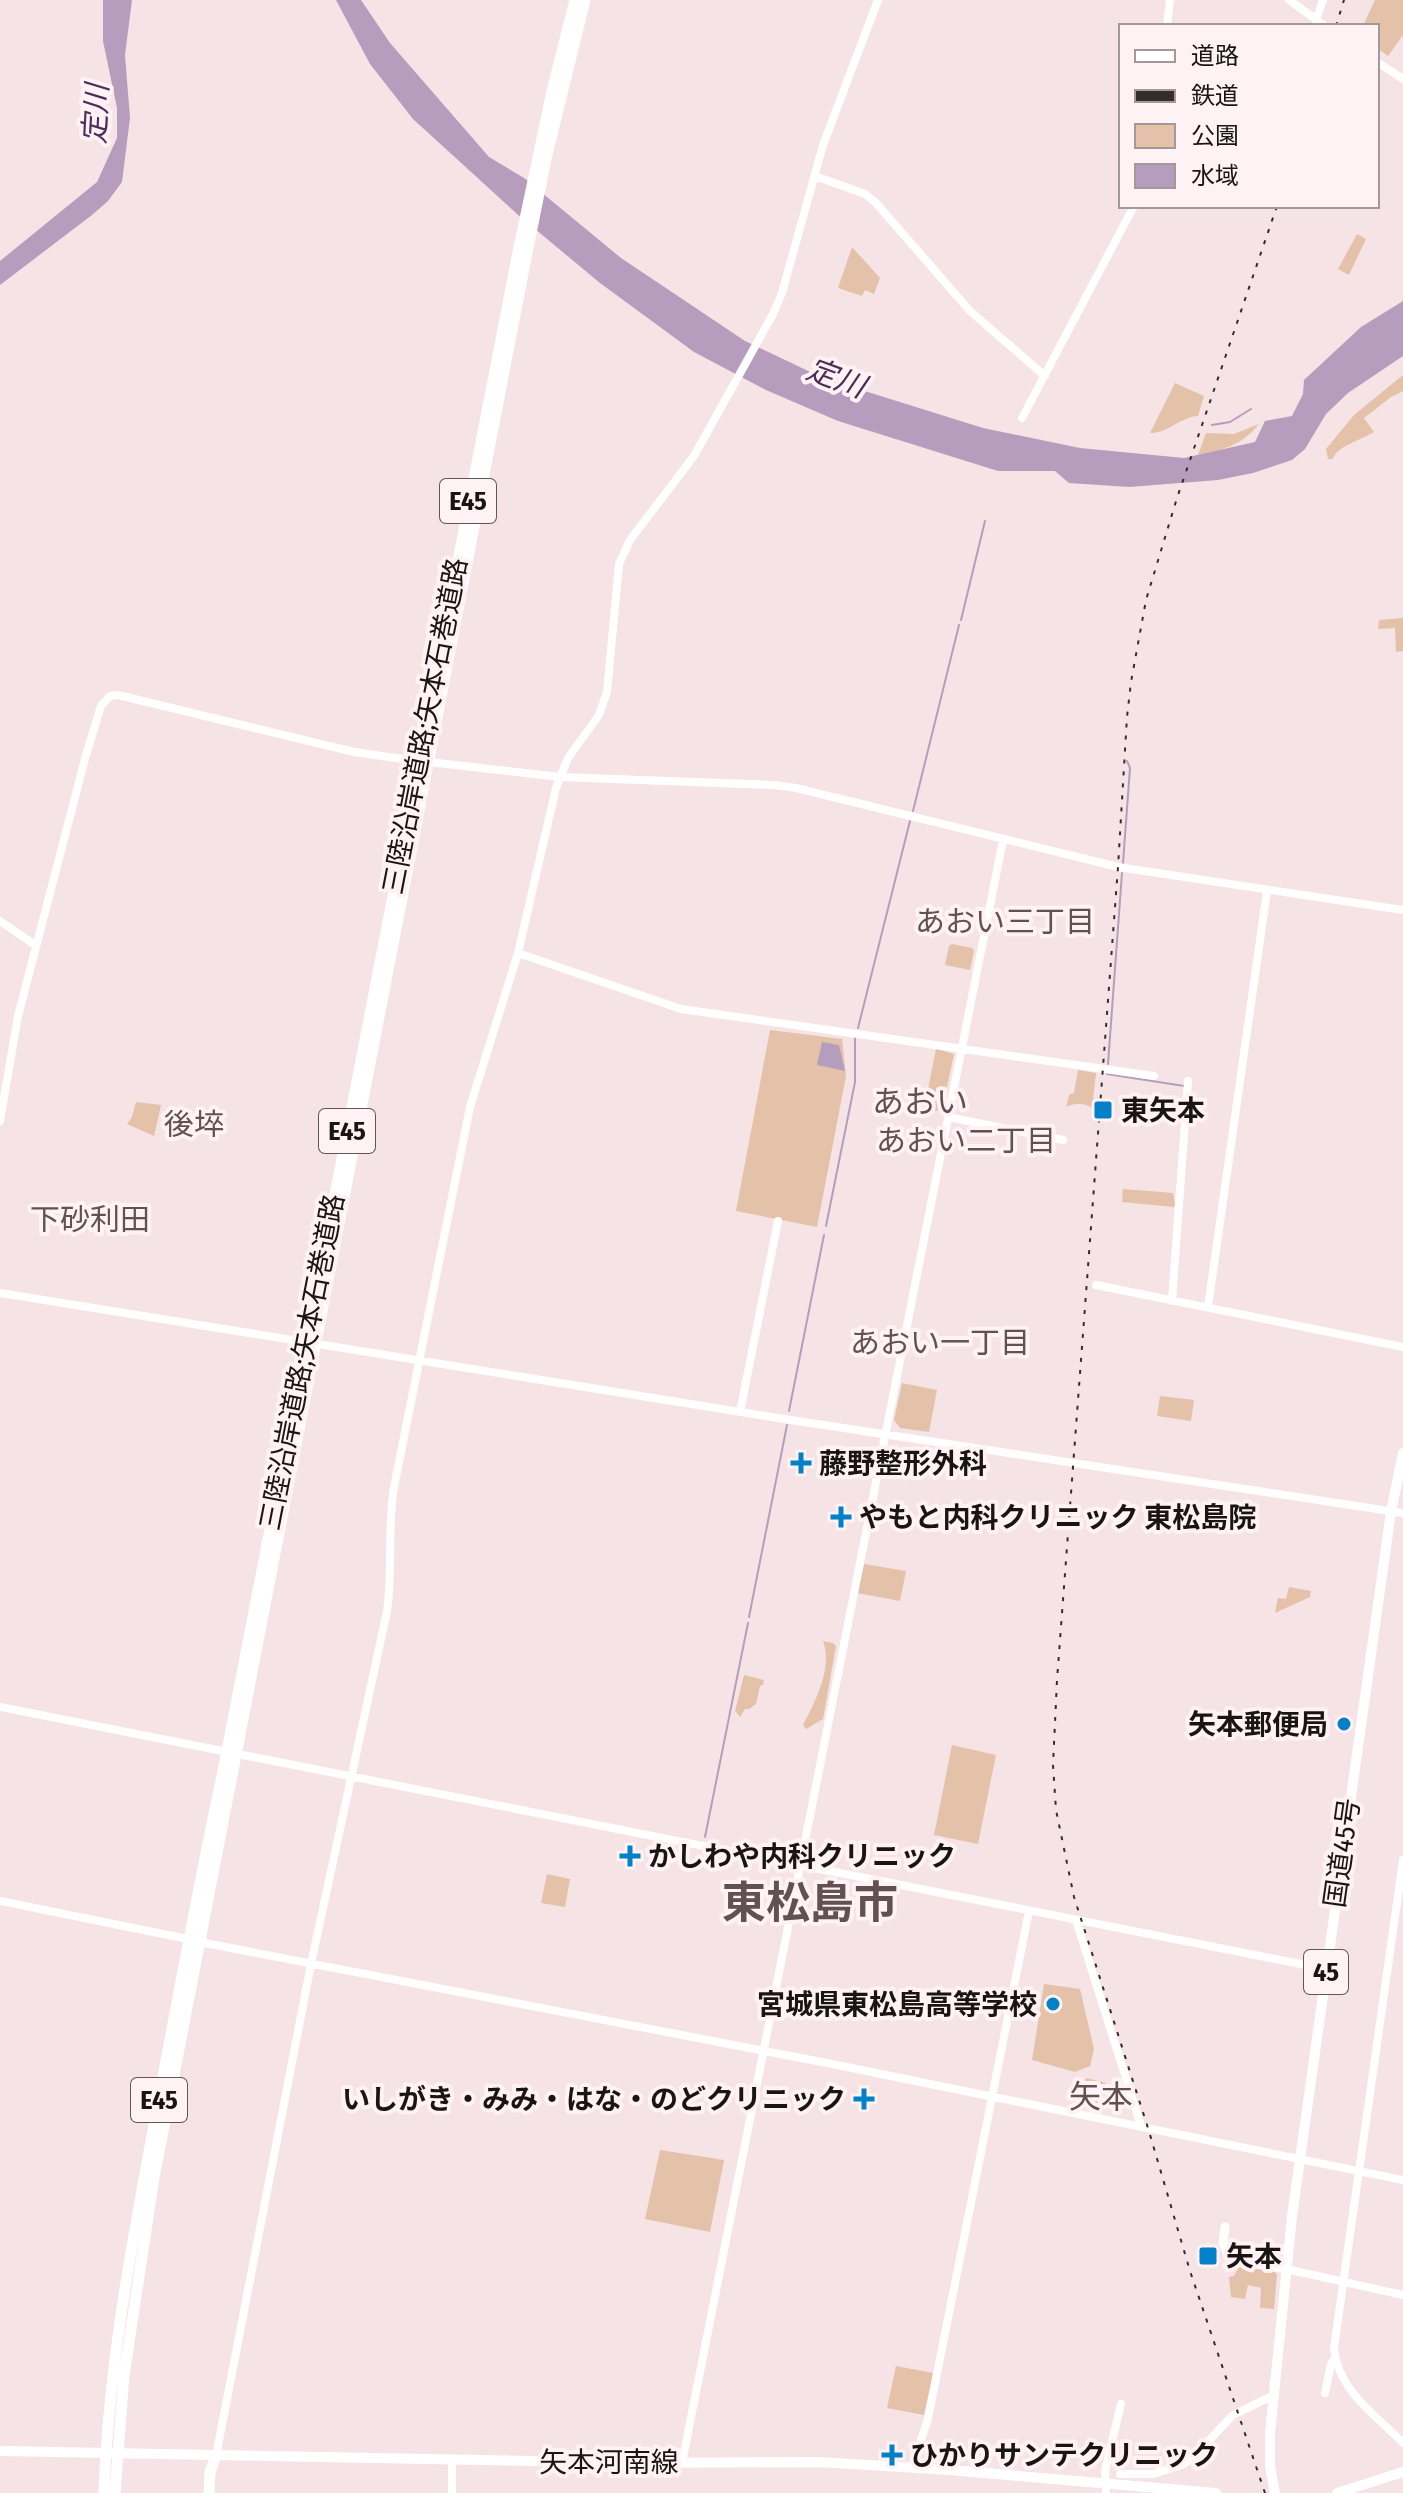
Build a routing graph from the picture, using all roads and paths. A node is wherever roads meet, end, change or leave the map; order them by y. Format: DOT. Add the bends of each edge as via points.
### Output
graph roads {
  1 [pos="575,0"];
  2 [pos="585,0"];
  3 [pos="878,0"];
  4 [pos="1170,0"];
  5 [pos="1289,0"];
  6 [pos="1323,0"];
  7 [pos="1316,20"];
  8 [pos="1167,24"];
  9 [pos="1322,24"];
  10 [pos="1379,63"];
  11 [pos="1403,79"];
  12 [pos="542,156"];
  13 [pos="815,176"];
  14 [pos="1133,208"];
  15 [pos="1045,376"];
  16 [pos="1022,418"];
  17 [pos="560,777"];
  18 [pos="1003,840"];
  19 [pos="1267,891"];
  20 [pos="1403,910"];
  21 [pos="0,921"];
  22 [pos="35,945"];
  23 [pos="518,953"];
  24 [pos="962,1048"];
  25 [pos="1154,1076"];
  26 [pos="1188,1081"];
  27 [pos="948,1117"];
  28 [pos="0,1121"];
  29 [pos="1063,1140"];
  30 [pos="778,1221"];
  31 [pos="1096,1285"];
  32 [pos="0,1293"];
  33 [pos="1172,1301"];
  34 [pos="1208,1307"];
  35 [pos="1403,1347"];
  36 [pos="419,1362"];
  37 [pos="740,1412"];
  38 [pos="884,1433"];
  39 [pos="1403,1453"];
  40 [pos="1391,1512"];
  41 [pos="1403,1513"];
  42 [pos="0,1707"];
  43 [pos="229,1762"];
  44 [pos="350,1777"];
  45 [pos="1403,1860"];
  46 [pos="800,1866"];
  47 [pos="0,1901"];
  48 [pos="1029,1911"];
  49 [pos="1076,1920"];
  50 [pos="183,1938"];
  51 [pos="205,1943"];
  52 [pos="311,1964"];
  53 [pos="1326,1969"];
  54 [pos="765,2052"];
  55 [pos="992,2097"];
  56 [pos="1141,2126"];
  57 [pos="1300,2158"];
  58 [pos="1360,2172"];
  59 [pos="1403,2180"];
  60 [pos="1225,2227"];
  61 [pos="1286,2269"];
  62 [pos="1344,2281"];
  63 [pos="1403,2295"];
  64 [pos="1335,2357"];
  65 [pos="1325,2393"];
  66 [pos="1274,2395"];
  67 [pos="1121,2404"];
  68 [pos="115,2440"];
  69 [pos="1403,2443"];
  70 [pos="0,2451"];
  71 [pos="216,2456"];
  72 [pos="452,2461"];
  73 [pos="682,2463"];
  74 [pos="112,2465"];
  75 [pos="912,2467"];
  76 [pos="1403,2472"];
  77 [pos="1120,2474"];
  78 [pos="1106,2488"];
  79 [pos="103,2493"];
  80 [pos="118,2493"];
  81 [pos="209,2493"];
  82 [pos="216,2493"];
  83 [pos="452,2493"];
  84 [pos="1216,2493"];
  85 [pos="1275,2493"];
  86 [pos="1337,2493"];
  1 -- 12 [label="highway, 三陸沿岸道路;矢本石巻道路 / E45"];
  2 -- 12 [label="highway, 三陸沿岸道路;矢本石巻道路 / E45"];
  3 -- 13 [label="street"];
  4 -- 8 [label="street"];
  5 -- 7 [label="street"];
  6 -- 7 [label="street"];
  7 -- 9 [label="street"];
  10 -- 11 [label="street"];
  12 -- 43 [label="highway, 三陸沿岸道路;矢本石巻道路 / E45"];
  13 -- 15 [label="street" via="876,203 970,311"];
  13 -- 17 [label="street" via="782,293 758,342 694,456 622,554 607,692 599,715 571,752"];
  14 -- 15 [label="street"];
  15 -- 16 [label="street"];
  17 -- 18 [label="street" via="774,785"];
  17 -- 22 [label="street" via="354,752 125,695 110,696 98,711"];
  17 -- 23 [label="street"];
  18 -- 19 [label="street" via="1128,869"];
  18 -- 24 [label="street"];
  19 -- 20 [label="street"];
  19 -- 34 [label="street"];
  21 -- 22 [label="street"];
  22 -- 28 [label="street"];
  23 -- 24 [label="street" via="681,1009"];
  23 -- 36 [label="street" via="470,1107"];
  24 -- 25 [label="street"];
  24 -- 27 [label="street"];
  26 -- 33 [label="street"];
  27 -- 29 [label="street"];
  27 -- 38 [label="street"];
  30 -- 37 [label="street"];
  31 -- 33 [label="street"];
  32 -- 36 [label="street"];
  33 -- 34 [label="street"];
  34 -- 35 [label="street"];
  36 -- 37 [label="street"];
  36 -- 44 [label="street" via="391,1507 387,1611"];
  37 -- 38 [label="street"];
  38 -- 40 [label="street"];
  38 -- 46 [label="street"];
  39 -- 40 [label="main road, 国道45号 / 45"];
  40 -- 41 [label="street"];
  40 -- 53 [label="main road, 国道45号 / 45"];
  42 -- 44 [label="street"];
  43 -- 68 [label="highway, 三陸沿岸道路;矢本石巻道路 / E45" via="154,2178"];
  43 -- 68 [label="highway, 三陸沿岸道路;矢本石巻道路 / E45" via="202,1866 129,2267"];
  44 -- 46 [label="street"];
  44 -- 52 [label="street"];
  45 -- 58 [label="street"];
  46 -- 48 [label="street"];
  46 -- 54 [label="street"];
  47 -- 50 [label="street"];
  48 -- 49 [label="street"];
  48 -- 55 [label="street"];
  49 -- 53 [label="street"];
  49 -- 56 [label="street"];
  51 -- 52 [label="street"];
  52 -- 54 [label="street"];
  52 -- 71 [label="street"];
  53 -- 57 [label="main road, 国道45号 / 45"];
  54 -- 55 [label="street"];
  54 -- 73 [label="street"];
  55 -- 56 [label="street"];
  55 -- 75 [label="street" via="928,2419"];
  56 -- 57 [label="street"];
  57 -- 58 [label="street"];
  57 -- 61 [label="main road, 国道45号 / 45"];
  58 -- 59 [label="street"];
  58 -- 62 [label="street"];
  60 -- 61 [label="main road" via="1223,2247 1229,2258"];
  61 -- 62 [label="street"];
  61 -- 66 [label="main road, 国道45号 / 45"];
  62 -- 63 [label="street"];
  62 -- 64 [label="street"];
  64 -- 65 [label="street"];
  64 -- 69 [label="street" via="1351,2392"];
  66 -- 77 [label="street" via="1233,2415 1182,2465 1153,2474"];
  66 -- 85 [label="main road, 国道45号 / 45" via="1269,2452"];
  67 -- 78 [label="street"];
  68 -- 74 [label="highway"];
  70 -- 71 [label="main road, 矢本河南線"];
  71 -- 72 [label="main road, 矢本河南線"];
  71 -- 81 [label="highway"];
  71 -- 82 [label="highway"];
  72 -- 73 [label="main road, 矢本河南線"];
  72 -- 83 [label="street"];
  73 -- 75 [label="main road, 矢本河南線"];
  74 -- 79 [label="highway"];
  74 -- 80 [label="highway"];
  75 -- 78 [label="main road, 矢本河南線"];
  76 -- 86 [label="main road"];
  78 -- 84 [label="main road, 矢本河南線"];
}
